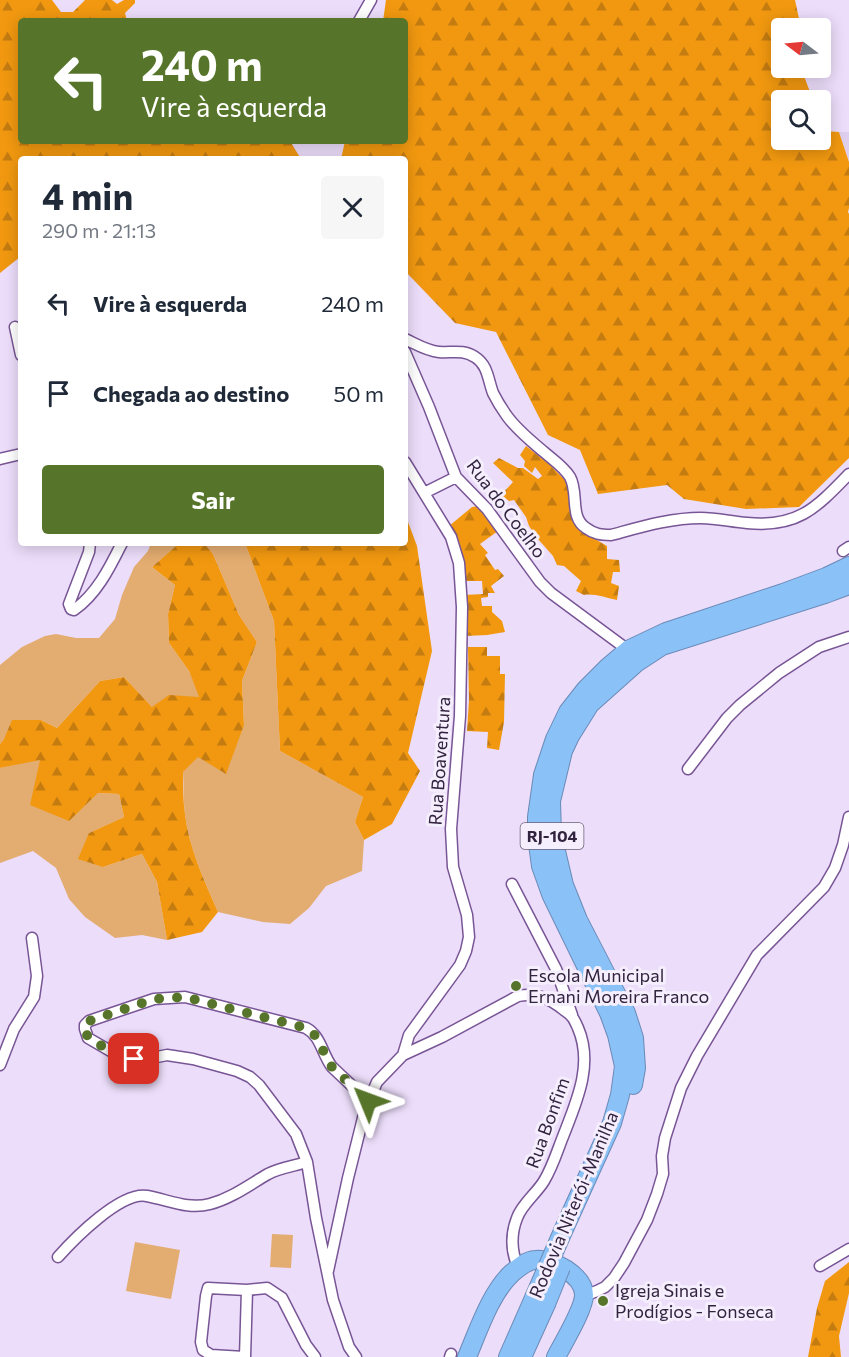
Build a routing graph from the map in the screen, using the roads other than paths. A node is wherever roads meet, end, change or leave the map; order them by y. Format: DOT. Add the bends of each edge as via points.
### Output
graph roads {
  1 [pos="371,0"];
  2 [pos="361,18"];
  3 [pos="15,327"];
  4 [pos="408,340"];
  5 [pos="18,342"];
  6 [pos="408,359"];
  7 [pos="18,455"];
  8 [pos="0,459"];
  9 [pos="408,467"];
  10 [pos="849,474"];
  11 [pos="456,477"];
  12 [pos="424,493"];
  13 [pos="90,546"];
  14 [pos="121,546"];
  15 [pos="847,555"];
  16 [pos="849,585"];
  17 [pos="849,637"];
  18 [pos="628,650"];
  19 [pos="688,770"];
  20 [pos="849,817"];
  21 [pos="512,884"];
  22 [pos="32,939"];
  23 [pos="572,1015"];
  24 [pos="403,1054"];
  25 [pos="0,1065"];
  26 [pos="368,1101"];
  27 [pos="307,1162"];
  28 [pos="568,1234"];
  29 [pos="849,1249"];
  30 [pos="58,1257"];
  31 [pos="820,1266"];
  32 [pos="518,1267"];
  33 [pos="327,1275"];
  34 [pos="247,1290"];
  35 [pos="584,1296"];
  36 [pos="540,1301"];
  37 [pos="456,1356"];
  38 [pos="244,1357"];
  39 [pos="312,1357"];
  40 [pos="356,1357"];
  41 [pos="508,1357"];
  42 [pos="522,1357"];
  43 [pos="556,1357"];
  1 -- 2 [label="street"];
  3 -- 5 [label="street"];
  4 -- 10 [label="street" via="426,349 476,357 484,365 492,390 508,418 570,477 577,517 592,533 612,535 663,521 703,518 778,524 804,514"];
  6 -- 11 [label="street, Rua do Coelho"];
  7 -- 8 [label="street"];
  9 -- 12 [label="street, Rua Boaventura"];
  11 -- 12 [label="street"];
  11 -- 18 [label="street, Rua do Coelho" via="487,509 540,582"];
  12 -- 24 [label="street, Rua Boaventura" via="451,537 459,563 460,716 451,829 453,867 469,937 460,965 409,1035"];
  13 -- 14 [label="street" via="69,604 74,610 106,576"];
  15 -- 18 [label="highway, Rodovia Niterói-Manilha / RJ-104" via="826,577 666,632"];
  16 -- 28 [label="highway, Rodovia Niterói-Manilha / RJ-104" via="662,646 636,663 590,704 563,751 551,801 558,861 578,920 626,1013 634,1038 636,1068 622,1127"];
  17 -- 19 [label="street" via="819,647 740,705"];
  18 -- 28 [label="highway, Rodovia Niterói-Manilha / RJ-104" via="586,689 568,712 543,775 537,817 542,866 551,894 609,1013 624,1066 612,1123"];
  20 -- 35 [label="street" via="843,845 824,887 757,956 697,1056 681,1088 665,1138 663,1174 657,1194 624,1263 605,1287"];
  21 -- 23 [label="street, Rua Bonfim" via="556,969"];
  22 -- 25 [label="street" via="36,989"];
  23 -- 24 [label="street" via="529,993"];
  23 -- 32 [label="street, Rua Bonfim" via="585,1055 582,1084 544,1181 518,1216 513,1232"];
  24 -- 26 [label="street" via="377,1082"];
  26 -- 27 [label="street" via="332,1067 318,1038 306,1028 185,997 154,999 85,1025 88,1038 119,1056 194,1059 250,1077 296,1134"];
  26 -- 33 [label="street"];
  27 -- 30 [label="street" via="270,1173 206,1205 177,1204 138,1195 81,1232"];
  27 -- 33 [label="street"];
  28 -- 36 [label="highway, Rodovia Niterói-Manilha / RJ-104, bridge"];
  29 -- 31 [label="street"];
  32 -- 35 [label="highway" via="537,1260 555,1264 576,1277"];
  32 -- 37 [label="highway"];
  33 -- 40 [label="street" via="349,1347"];
  34 -- 38 [label="street"];
  34 -- 38 [label="street" via="208,1288 201,1342 203,1350 211,1355"];
  34 -- 39 [label="street" via="267,1288 282,1298"];
  35 -- 43 [label="highway"];
  36 -- 41 [label="highway, Rodovia Niterói-Manilha / RJ-104"];
  36 -- 42 [label="highway, Rodovia Niterói-Manilha / RJ-104"];
}
